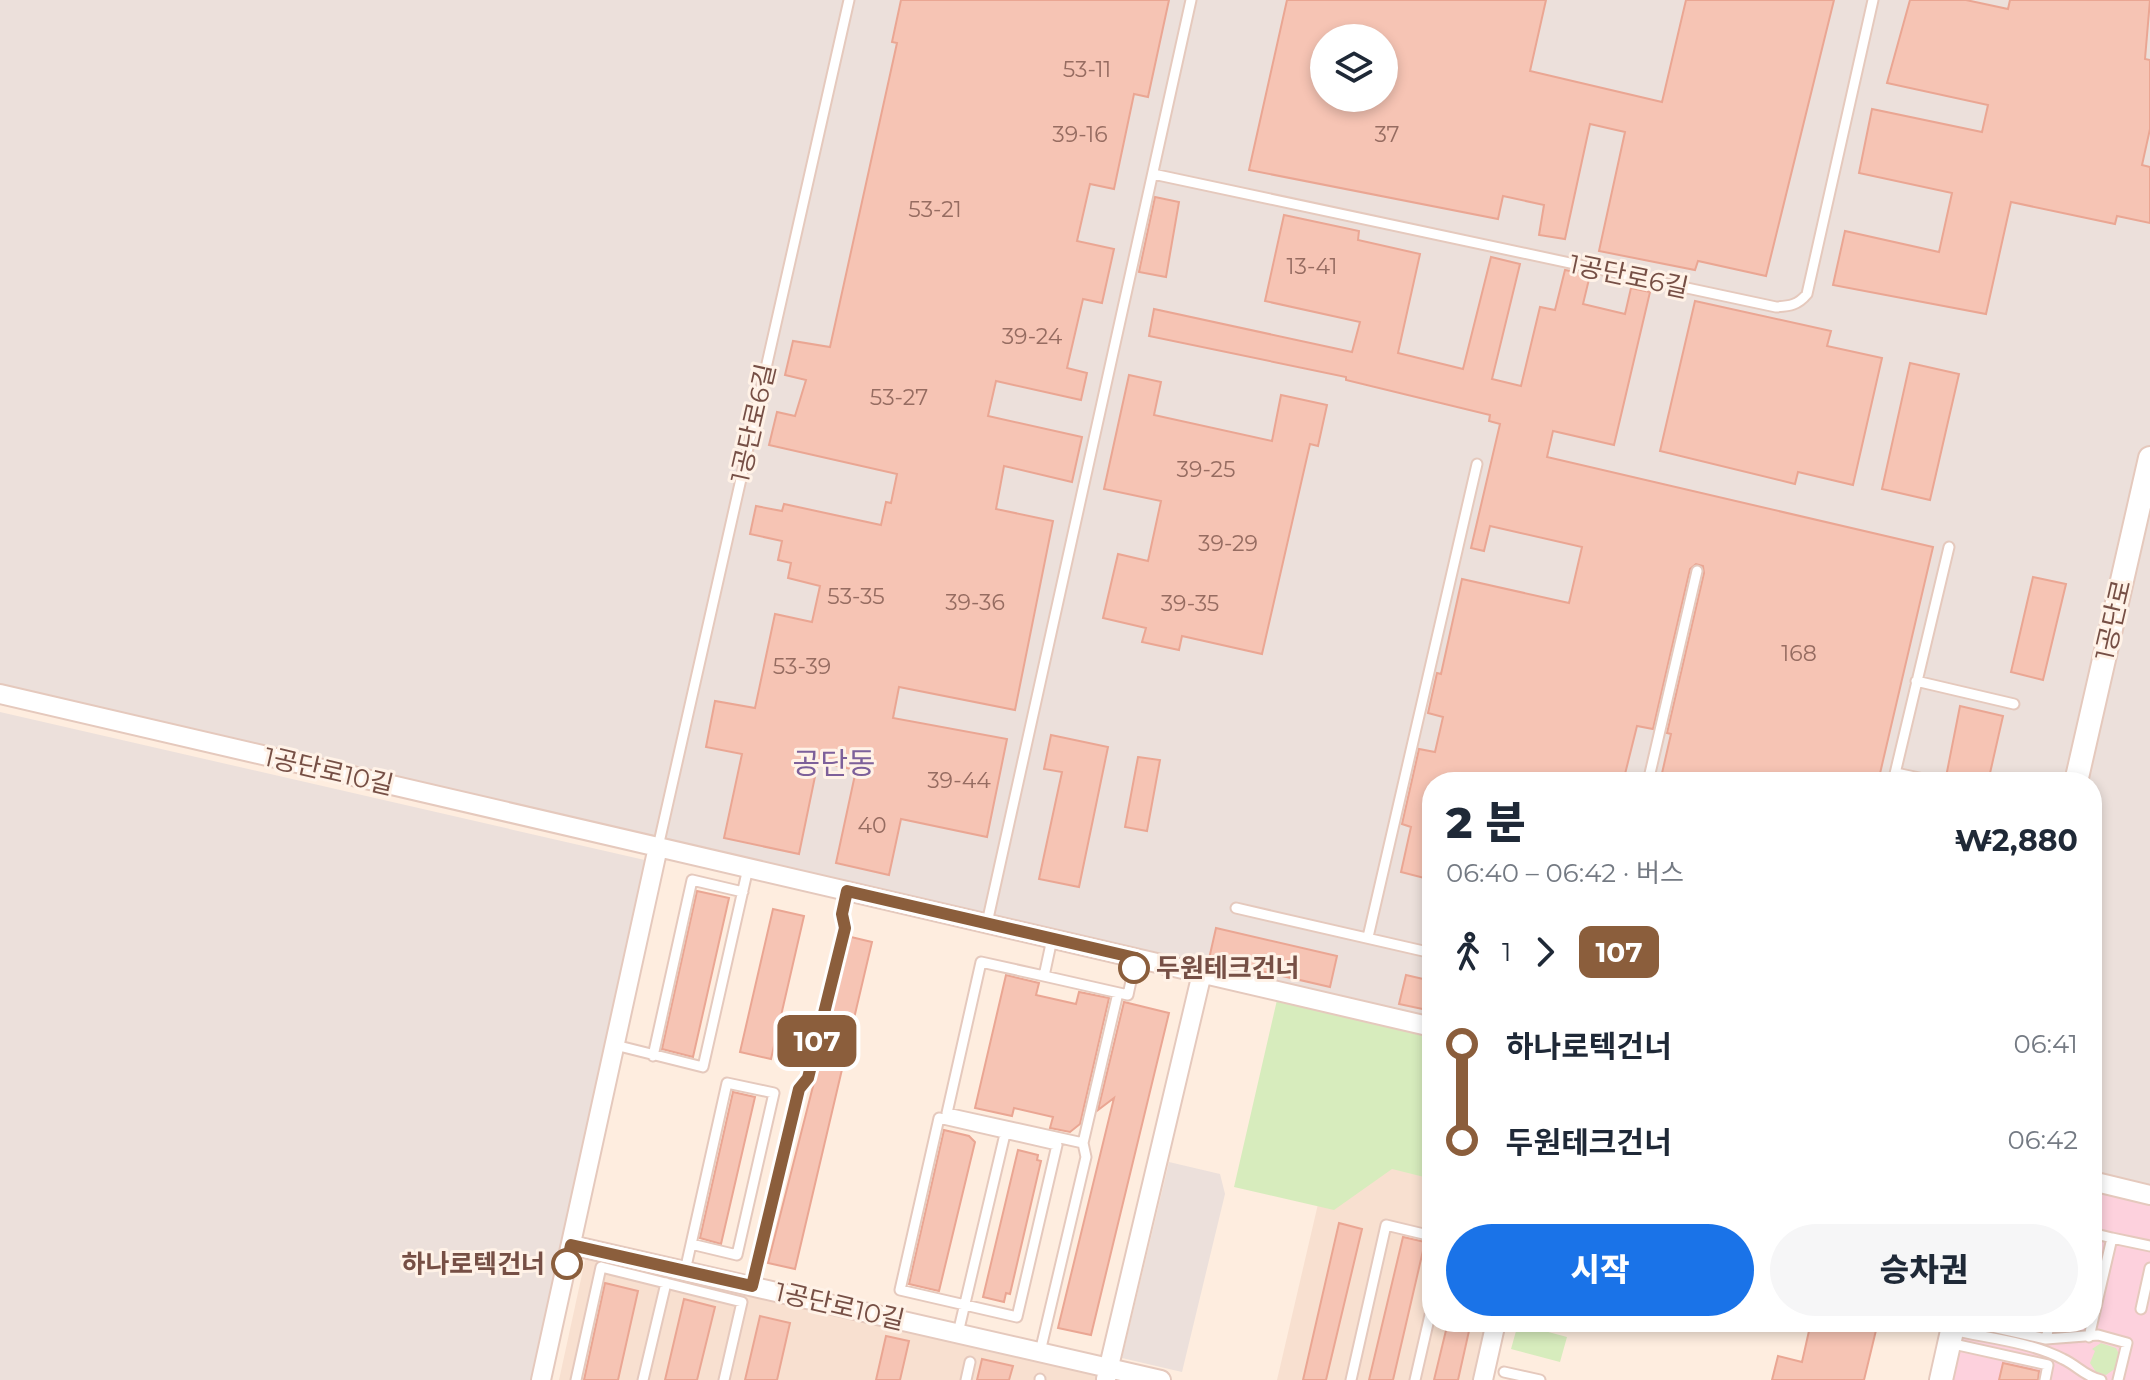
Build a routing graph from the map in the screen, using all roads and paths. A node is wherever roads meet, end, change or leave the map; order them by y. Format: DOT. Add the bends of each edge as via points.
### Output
graph roads {
  1 [pos="849,0"];
  2 [pos="1191,0"];
  3 [pos="1873,0"];
  4 [pos="1153,174"];
  5 [pos="2150,458"];
  6 [pos="1477,464"];
  7 [pos="1949,547"];
  8 [pos="1697,571"];
  9 [pos="1916,681"];
  10 [pos="0,694"];
  11 [pos="2014,704"];
  12 [pos="1650,772"];
  13 [pos="1895,772"];
  14 [pos="2078,772"];
  15 [pos="658,847"];
  16 [pos="748,868"];
  17 [pos="847,891"];
  18 [pos="743,892"];
  19 [pos="1236,908"];
  20 [pos="987,923"];
  21 [pos="1368,937"];
  22 [pos="1052,939"];
  23 [pos="1422,950"];
  24 [pos="1136,958"];
  25 [pos="1202,973"];
  26 [pos="1044,976"];
  27 [pos="1118,993"];
  28 [pos="1422,1025"];
  29 [pos="615,1045"];
  30 [pos="653,1056"];
  31 [pos="1005,1134"];
  32 [pos="1083,1143"];
  33 [pos="2102,1183"];
  34 [pos="2150,1195"];
  35 [pos="1422,1234"];
  36 [pos="2102,1236"];
  37 [pos="2112,1238"];
  38 [pos="691,1244"];
  39 [pos="571,1245"];
  40 [pos="2150,1246"];
  41 [pos="2150,1268"];
  42 [pos="685,1271"];
  43 [pos="2102,1281"];
  44 [pos="666,1283"];
  45 [pos="752,1286"];
  46 [pos="965,1305"];
  47 [pos="2141,1309"];
  48 [pos="1426,1332"];
  49 [pos="1494,1332"];
  50 [pos="1955,1332"];
  51 [pos="1964,1332"];
  52 [pos="1967,1332"];
  53 [pos="1983,1332"];
  54 [pos="2048,1332"];
  55 [pos="2090,1332"];
  56 [pos="958,1333"];
  57 [pos="2089,1337"];
  58 [pos="2046,1339"];
  59 [pos="1040,1352"];
  60 [pos="970,1362"];
  61 [pos="1504,1372"];
  62 [pos="1107,1374"];
  63 [pos="541,1380"];
  64 [pos="576,1380"];
  65 [pos="643,1380"];
  66 [pos="724,1380"];
  67 [pos="966,1380"];
  68 [pos="1161,1380"];
  69 [pos="1351,1380"];
  70 [pos="1415,1380"];
  71 [pos="1483,1380"];
  72 [pos="1540,1380"];
  73 [pos="1941,1380"];
  74 [pos="2045,1380"];
  75 [pos="2101,1380"];
  76 [pos="2118,1380"];
  1 -- 15 [label="lane, 1공단로6길"];
  2 -- 4 [label="lane"];
  3 -- 4 [label="lane, 1공단로6길" via="1807,294 1789,306"];
  4 -- 20 [label="lane"];
  5 -- 14 [label="street, 1공단로"];
  6 -- 21 [label="lane"];
  7 -- 9 [label="lane"];
  8 -- 12 [label="lane"];
  9 -- 11 [label="lane"];
  9 -- 13 [label="lane"];
  10 -- 15 [label="street, 1공단로10길"];
  15 -- 16 [label="street, 1공단로10길"];
  15 -- 29 [label="street"];
  16 -- 17 [label="street, 1공단로10길"];
  16 -- 18 [label="lane"];
  17 -- 20 [label="street, 1공단로10길"];
  17 -- 45 [label="lane" via="838,958 808,1078 799,1089"];
  18 -- 30 [label="lane" via="703,1067"];
  18 -- 30 [label="lane" via="692,880"];
  19 -- 21 [label="lane"];
  20 -- 22 [label="street, 1공단로10길"];
  21 -- 23 [label="lane"];
  22 -- 24 [label="street, 1공단로10길"];
  22 -- 26 [label="lane"];
  24 -- 25 [label="street, 1공단로10길"];
  24 -- 27 [label="lane" via="1128,995"];
  25 -- 28 [label="street, 1공단로10길"];
  25 -- 62 [label="street"];
  26 -- 27 [label="lane"];
  26 -- 32 [label="lane" via="981,962 947,1113"];
  27 -- 32 [label="lane"];
  29 -- 30 [label="lane"];
  29 -- 39 [label="street"];
  31 -- 46 [label="lane"];
  31 -- 46 [label="lane" via="1057,1145 1017,1317"];
  31 -- 46 [label="lane" via="939,1118 900,1290"];
  32 -- 59 [label="lane" via="1086,1157"];
  33 -- 34 [label="street"];
  35 -- 69 [label="lane" via="1386,1225"];
  36 -- 37 [label="lane"];
  37 -- 40 [label="lane"];
  37 -- 43 [label="lane"];
  38 -- 38 [label="lane" via="737,1255 774,1093 727,1083"];
  38 -- 42 [label="lane"];
  39 -- 42 [label="street, 1공단로10길"];
  39 -- 63 [label="street"];
  41 -- 47 [label="lane"];
  42 -- 45 [label="street, 1공단로10길"];
  44 -- 64 [label="lane" via="601,1267"];
  44 -- 65 [label="lane"];
  44 -- 66 [label="lane" via="742,1302"];
  45 -- 56 [label="street, 1공단로10길"];
  46 -- 56 [label="lane"];
  48 -- 70 [label="lane"];
  49 -- 71 [label="street"];
  50 -- 73 [label="street"];
  51 -- 74 [label="lane" via="2048,1365"];
  52 -- 75 [label="lane" via="2064,1359 2084,1376"];
  53 -- 58 [label="lane"];
  54 -- 58 [label="lane"];
  55 -- 57 [label="lane"];
  56 -- 59 [label="street, 1공단로10길"];
  57 -- 58 [label="lane"];
  57 -- 76 [label="lane" via="2127,1343"];
  59 -- 62 [label="street, 1공단로10길"];
  60 -- 67 [label="lane"];
  61 -- 72 [label="lane"];
  62 -- 68 [label="street, 1공단로10길"];
}
